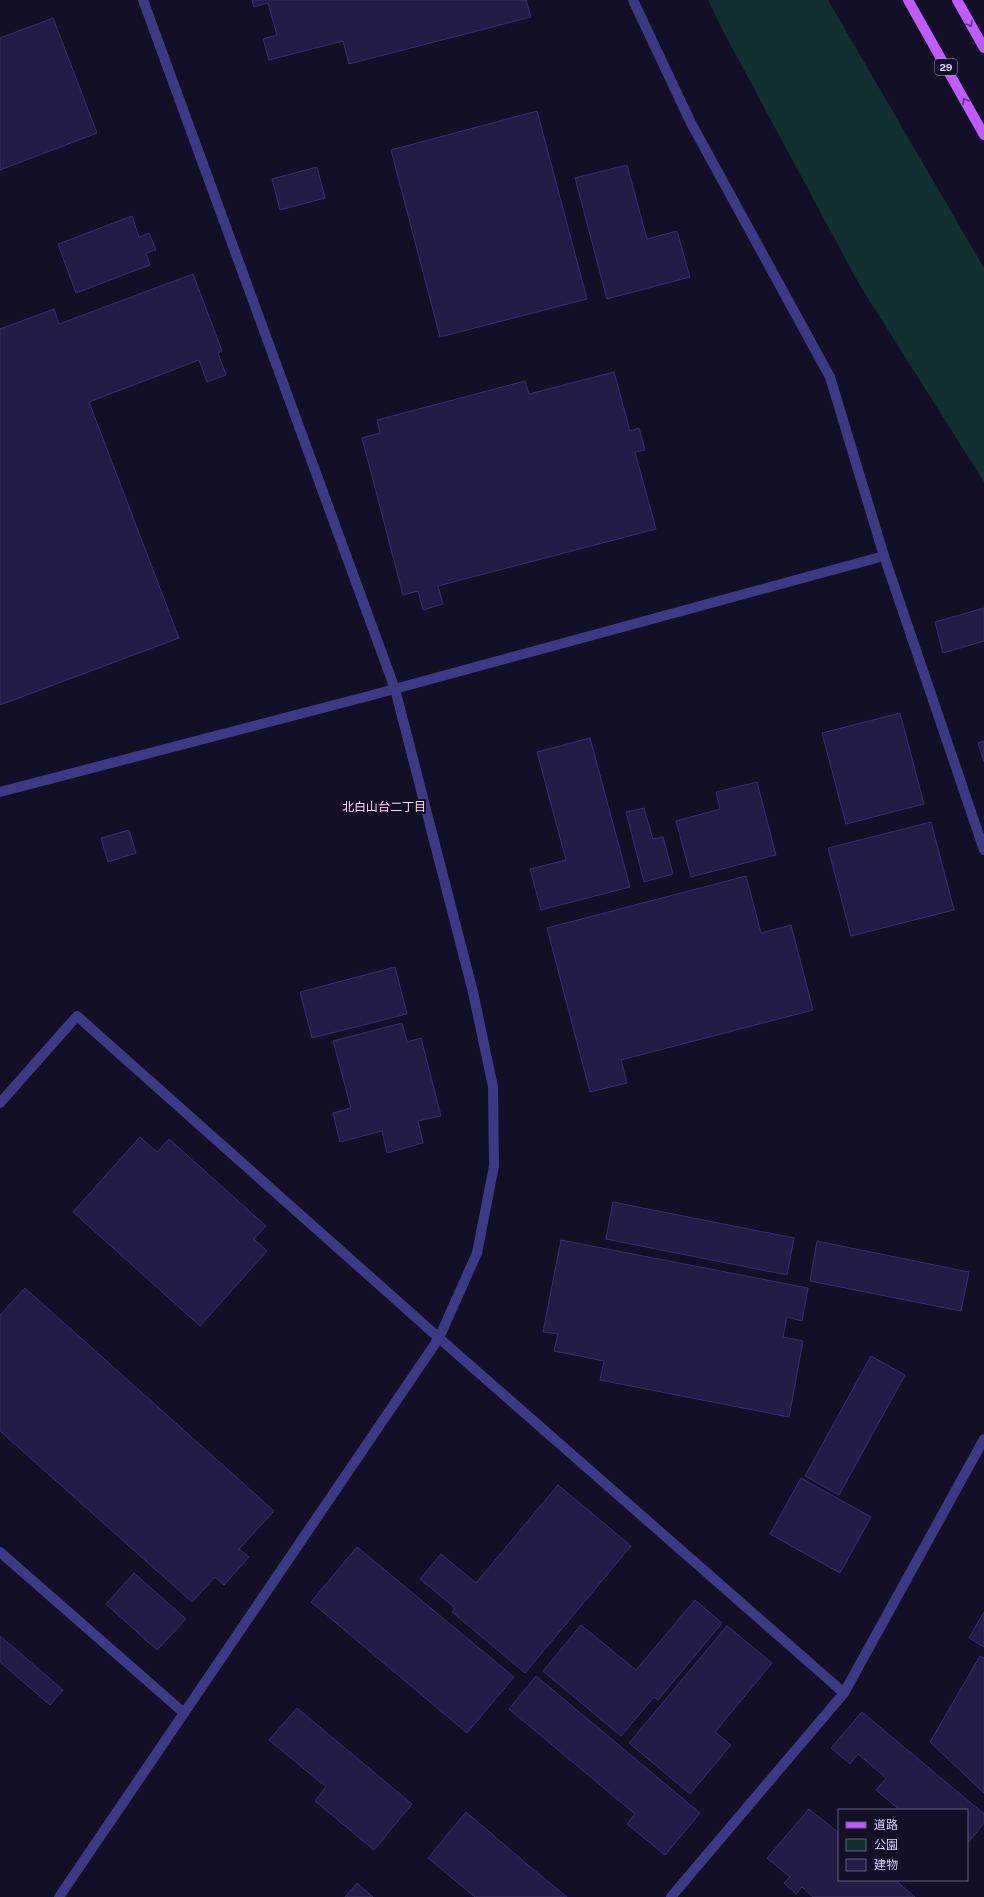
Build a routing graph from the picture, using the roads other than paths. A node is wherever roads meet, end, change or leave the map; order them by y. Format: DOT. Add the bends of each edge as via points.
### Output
graph roads {
  1 [pos="143,0"];
  2 [pos="633,0"];
  3 [pos="908,0"];
  4 [pos="957,0"];
  5 [pos="984,48"];
  6 [pos="984,135"];
  7 [pos="884,556"];
  8 [pos="395,689"];
  9 [pos="0,792"];
  10 [pos="984,850"];
  11 [pos="0,1103"];
  12 [pos="439,1338"];
  13 [pos="984,1439"];
  14 [pos="0,1552"];
  15 [pos="844,1693"];
  16 [pos="184,1713"];
  17 [pos="59,1897"];
  18 [pos="671,1897"];
  1 -- 8 [label="street"];
  2 -- 7 [label="street" via="691,123 830,377"];
  6 -- 3 [label="main road, 29, one-way"];
  4 -- 5 [label="main road, one-way"];
  7 -- 8 [label="street"];
  7 -- 10 [label="street"];
  8 -- 9 [label="street"];
  8 -- 12 [label="street" via="473,992 494,1087 494,1166 477,1254"];
  11 -- 12 [label="street" via="77,1016"];
  12 -- 15 [label="street"];
  12 -- 16 [label="street"];
  13 -- 15 [label="street"];
  14 -- 16 [label="street"];
  15 -- 18 [label="street"];
  16 -- 17 [label="street"];
}
